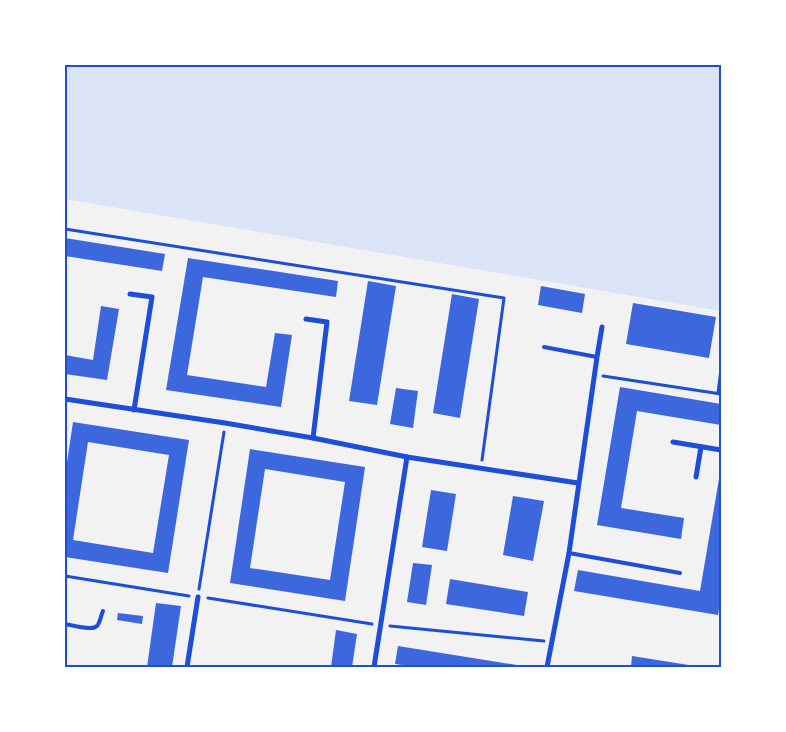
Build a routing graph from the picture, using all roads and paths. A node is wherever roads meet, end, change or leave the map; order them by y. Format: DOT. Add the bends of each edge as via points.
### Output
graph roads {
  1 [pos="65,229"];
  2 [pos="130,294"];
  3 [pos="306,319"];
  4 [pos="602,328"];
  5 [pos="544,347"];
  6 [pos="597,357"];
  7 [pos="721,369"];
  8 [pos="595,374"];
  9 [pos="720,394"];
  10 [pos="65,399"];
  11 [pos="134,410"];
  12 [pos="225,423"];
  13 [pos="312,438"];
  14 [pos="673,442"];
  15 [pos="701,447"];
  16 [pos="721,450"];
  17 [pos="406,457"];
  18 [pos="481,468"];
  19 [pos="696,477"];
  20 [pos="578,483"];
  21 [pos="569,553"];
  22 [pos="680,573"];
  23 [pos="65,576"];
  24 [pos="198,597"];
  25 [pos="103,611"];
  26 [pos="65,624"];
  27 [pos="380,625"];
  28 [pos="552,642"];
  29 [pos="187,667"];
  30 [pos="374,667"];
  31 [pos="548,667"];
  1 -- 18 [label="path" via="504,298"];
  2 -- 11 [label="street" via="152,297"];
  3 -- 13 [label="street" via="327,322"];
  4 -- 6 [label="street"];
  5 -- 6 [label="lane"];
  6 -- 8 [label="street"];
  7 -- 9 [label="path"];
  8 -- 9 [label="path"];
  8 -- 20 [label="street"];
  10 -- 11 [label="street"];
  11 -- 12 [label="street"];
  12 -- 13 [label="street"];
  12 -- 24 [label="path"];
  13 -- 17 [label="street"];
  14 -- 15 [label="street"];
  15 -- 16 [label="street"];
  15 -- 19 [label="street"];
  17 -- 18 [label="street"];
  17 -- 27 [label="street"];
  18 -- 20 [label="street"];
  20 -- 21 [label="street"];
  21 -- 22 [label="lane"];
  21 -- 28 [label="street"];
  23 -- 24 [label="path"];
  24 -- 27 [label="path"];
  24 -- 29 [label="street"];
  25 -- 26 [label="lane" via="95,627"];
  27 -- 28 [label="path"];
  27 -- 30 [label="street"];
  28 -- 31 [label="street"];
}
